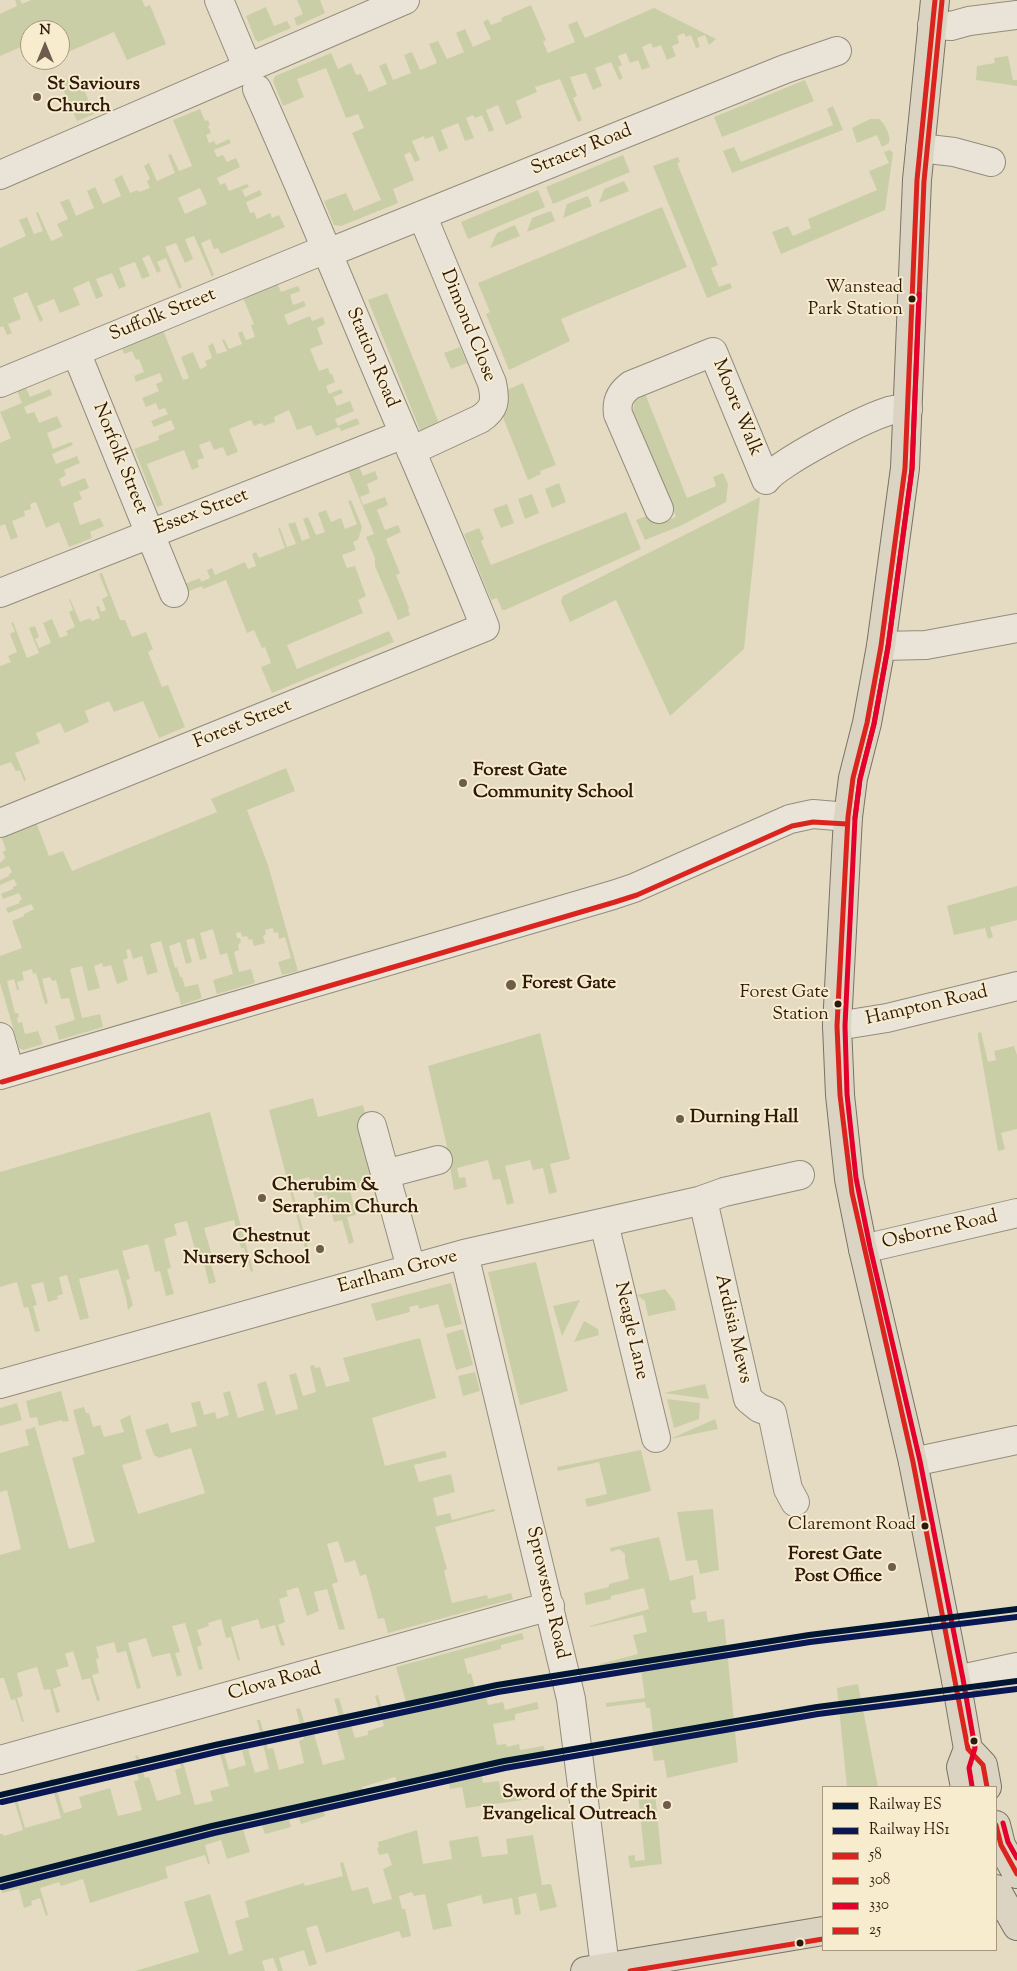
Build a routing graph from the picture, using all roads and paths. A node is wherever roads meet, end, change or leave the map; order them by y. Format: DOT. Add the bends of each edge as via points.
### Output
graph roads {
  1 [pos="219,0"];
  2 [pos="406,0"];
  3 [pos="934,13"];
  4 [pos="1017,15"];
  5 [pos="837,51"];
  6 [pos="253,79"];
  7 [pos="920,148"];
  8 [pos="991,162"];
  9 [pos="0,175"];
  10 [pos="422,215"];
  11 [pos="327,251"];
  12 [pos="76,352"];
  13 [pos="0,383"];
  14 [pos="908,409"];
  15 [pos="407,442"];
  16 [pos="659,509"];
  17 [pos="149,534"];
  18 [pos="0,593"];
  19 [pos="174,593"];
  20 [pos="485,627"];
  21 [pos="1017,628"];
  22 [pos="882,646"];
  23 [pos="848,817"];
  24 [pos="0,823"];
  25 [pos="1017,986"];
  26 [pos="836,1026"];
  27 [pos="0,1037"];
  28 [pos="5,1073"];
  29 [pos="372,1126"];
  30 [pos="438,1160"];
  31 [pos="385,1174"];
  32 [pos="800,1175"];
  33 [pos="703,1200"];
  34 [pos="1017,1213"];
  35 [pos="604,1223"];
  36 [pos="864,1249"];
  37 [pos="464,1254"];
  38 [pos="411,1268"];
  39 [pos="0,1384"];
  40 [pos="656,1438"];
  41 [pos="1017,1440"];
  42 [pos="913,1462"];
  43 [pos="795,1502"];
  44 [pos="550,1606"];
  45 [pos="1017,1667"];
  46 [pos="956,1680"];
  47 [pos="968,1749"];
  48 [pos="0,1760"];
  49 [pos="965,1786"];
  50 [pos="987,1786"];
  51 [pos="997,1829"];
  52 [pos="1005,1887"];
  53 [pos="1010,1920"];
  54 [pos="822,1931"];
  55 [pos="595,1969"];
  1 -- 6 [label="street, Station Road"];
  2 -- 6 [label="street"];
  3 -- 4 [label="street" via="951,26"];
  3 -- 7 [label="main road"];
  5 -- 10 [label="street, Stracey Road"];
  6 -- 9 [label="street"];
  6 -- 11 [label="street, Station Road"];
  7 -- 8 [label="street" via="954,152"];
  7 -- 14 [label="main road"];
  10 -- 11 [label="street, Stracey Road"];
  10 -- 15 [label="street, Dimond Close" via="492,383 494,398 490,412 480,419"];
  11 -- 12 [label="street, Suffolk Street"];
  11 -- 15 [label="street, Station Road"];
  12 -- 13 [label="street, Suffolk Street"];
  12 -- 17 [label="street, Norfolk Street"];
  14 -- 16 [label="street, Moore Walk" via="885,412 865,421 813,448 773,472 766,480 713,352 630,385 618,401 618,414"];
  14 -- 22 [label="main road" via="905,468"];
  15 -- 17 [label="street, Essex Street"];
  15 -- 20 [label="street, Station Road"];
  17 -- 18 [label="street, Essex Street"];
  17 -- 19 [label="street, Norfolk Street"];
  20 -- 24 [label="street, Forest Street"];
  21 -- 22 [label="street" via="926,645"];
  22 -- 23 [label="main road" via="868,723 853,778"];
  23 -- 26 [label="main road"];
  23 -- 28 [label="street" via="813,814 790,819 613,895"];
  25 -- 26 [label="street, Hampton Road" via="887,1018"];
  26 -- 36 [label="main road" via="848,1168"];
  27 -- 28 [label="street"];
  29 -- 31 [label="street"];
  30 -- 31 [label="street"];
  31 -- 38 [label="street"];
  32 -- 33 [label="street, Earlham Grove" via="724,1192"];
  33 -- 35 [label="street, Earlham Grove"];
  33 -- 43 [label="street, Ardisia Mews" via="748,1399 772,1413 788,1489"];
  34 -- 36 [label="street, Osborne Road"];
  35 -- 37 [label="street, Earlham Grove"];
  35 -- 40 [label="street, Neagle Lane"];
  36 -- 42 [label="main road"];
  37 -- 38 [label="street, Earlham Grove"];
  37 -- 44 [label="street, Sprowston Road"];
  38 -- 39 [label="street, Earlham Grove"];
  41 -- 42 [label="street"];
  42 -- 46 [label="main road"];
  44 -- 48 [label="street, Clova Road"];
  44 -- 55 [label="street, Sprowston Road" via="571,1699"];
  45 -- 46 [label="street"];
  46 -- 47 [label="main road"];
  47 -- 49 [label="main road" via="961,1768"];
  47 -- 50 [label="main road" via="983,1765"];
  51 -- 52 [label="main road"];
  52 -- 53 [label="main road"];
  54 -- 55 [label="main road"];
}
